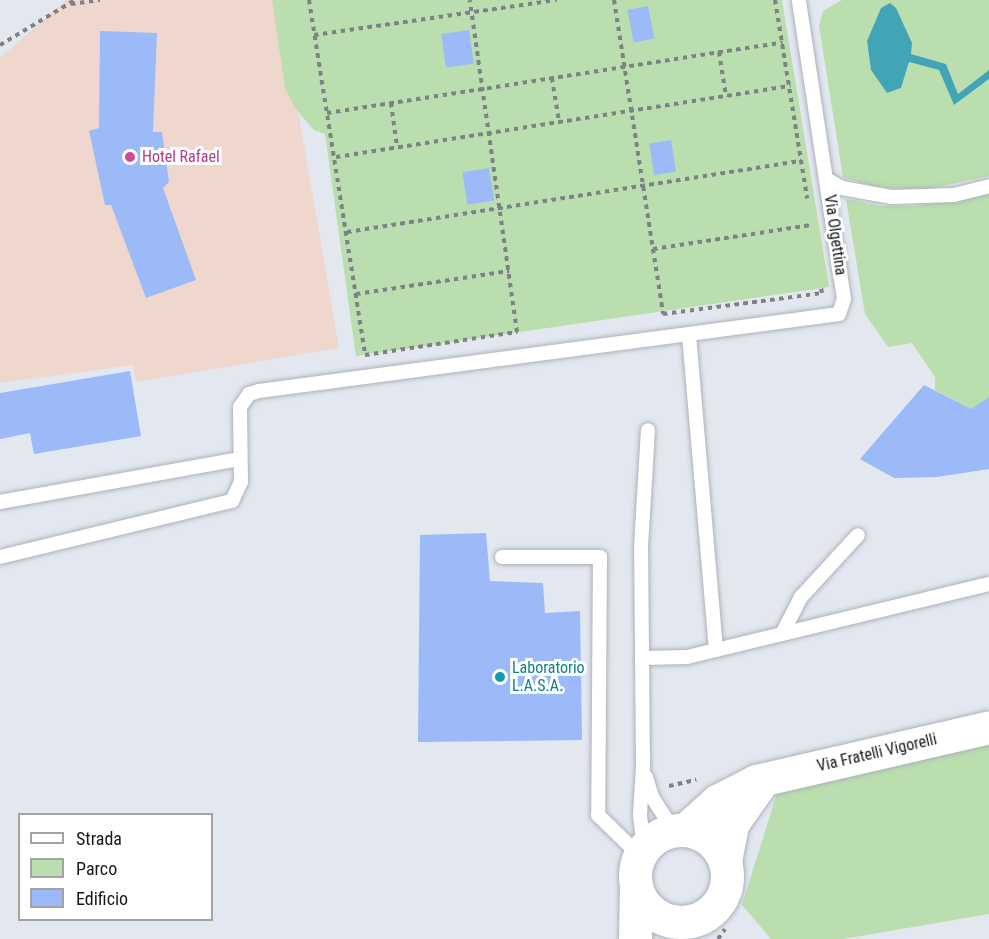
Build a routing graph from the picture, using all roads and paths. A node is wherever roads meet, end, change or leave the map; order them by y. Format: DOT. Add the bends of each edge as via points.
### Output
graph roads {
  1 [pos="75,0"];
  2 [pos="100,0"];
  3 [pos="309,0"];
  4 [pos="470,0"];
  5 [pos="556,0"];
  6 [pos="614,0"];
  7 [pos="776,0"];
  8 [pos="800,1"];
  9 [pos="67,5"];
  10 [pos="471,12"];
  11 [pos="314,35"];
  12 [pos="783,42"];
  13 [pos="0,45"];
  14 [pos="719,52"];
  15 [pos="625,67"];
  16 [pos="552,78"];
  17 [pos="789,86"];
  18 [pos="483,89"];
  19 [pos="726,96"];
  20 [pos="391,103"];
  21 [pos="631,110"];
  22 [pos="327,113"];
  23 [pos="559,122"];
  24 [pos="489,133"];
  25 [pos="397,147"];
  26 [pos="336,157"];
  27 [pos="801,161"];
  28 [pos="826,178"];
  29 [pos="643,186"];
  30 [pos="989,186"];
  31 [pos="808,203"];
  32 [pos="500,208"];
  33 [pos="810,214"];
  34 [pos="811,225"];
  35 [pos="347,232"];
  36 [pos="813,236"];
  37 [pos="653,249"];
  38 [pos="509,270"];
  39 [pos="820,281"];
  40 [pos="356,294"];
  41 [pos="689,335"];
  42 [pos="365,355"];
  43 [pos="393,374"];
  44 [pos="648,430"];
  45 [pos="240,459"];
  46 [pos="0,502"];
  47 [pos="858,535"];
  48 [pos="0,557"];
  49 [pos="502,557"];
  50 [pos="989,584"];
  51 [pos="782,634"];
  52 [pos="716,650"];
  53 [pos="642,658"];
  54 [pos="989,728"];
  55 [pos="644,766"];
  56 [pos="708,777"];
  57 [pos="664,778"];
  58 [pos="765,779"];
  59 [pos="679,830"];
  60 [pos="642,852"];
  61 [pos="724,861"];
  62 [pos="636,887"];
  63 [pos="711,930"];
  64 [pos="635,939"];
  1 -- 9 [label="path"];
  2 -- 9 [label="path"];
  3 -- 11 [label="path"];
  4 -- 10 [label="path"];
  5 -- 10 [label="path"];
  6 -- 15 [label="path"];
  7 -- 12 [label="path"];
  8 -- 28 [label="lane, Via Olgettina"];
  9 -- 13 [label="path"];
  10 -- 11 [label="path"];
  10 -- 18 [label="path"];
  11 -- 22 [label="path"];
  12 -- 14 [label="path"];
  12 -- 17 [label="path"];
  14 -- 15 [label="path"];
  14 -- 19 [label="path"];
  15 -- 16 [label="path"];
  15 -- 21 [label="path"];
  16 -- 18 [label="path"];
  16 -- 23 [label="path"];
  17 -- 19 [label="path"];
  17 -- 27 [label="path"];
  18 -- 20 [label="path"];
  18 -- 24 [label="path"];
  19 -- 21 [label="path"];
  20 -- 22 [label="path"];
  20 -- 25 [label="path"];
  21 -- 23 [label="path"];
  21 -- 29 [label="path"];
  22 -- 26 [label="path"];
  23 -- 24 [label="path"];
  24 -- 25 [label="path"];
  24 -- 32 [label="path"];
  25 -- 26 [label="path"];
  26 -- 35 [label="path"];
  27 -- 29 [label="path"];
  27 -- 31 [label="path"];
  28 -- 30 [label="lane" via="842,188 892,197 954,195"];
  28 -- 41 [label="lane, Via Olgettina" via="843,310 832,316"];
  29 -- 32 [label="path"];
  29 -- 37 [label="path"];
  32 -- 35 [label="path"];
  32 -- 38 [label="path"];
  33 -- 34 [label="path"];
  34 -- 36 [label="path"];
  34 -- 37 [label="path"];
  35 -- 40 [label="path"];
  37 -- 39 [label="path" via="663,314 822,293"];
  38 -- 40 [label="path"];
  38 -- 42 [label="path" via="517,332"];
  40 -- 42 [label="path"];
  41 -- 43 [label="lane"];
  41 -- 52 [label="lane"];
  42 -- 43 [label="path" via="366,361 390,358"];
  43 -- 45 [label="lane" via="249,394 240,407"];
  44 -- 53 [label="lane" via="641,547"];
  45 -- 46 [label="lane"];
  45 -- 48 [label="lane" via="239,494 224,505"];
  47 -- 51 [label="lane" via="801,597"];
  49 -- 60 [label="lane" via="600,557 598,815"];
  50 -- 51 [label="lane"];
  51 -- 52 [label="lane"];
  52 -- 53 [label="lane" via="687,657"];
  53 -- 55 [label="lane"];
  54 -- 58 [label="street, Via Fratelli Vigorelli"];
  55 -- 59 [label="lane" via="652,797"];
  55 -- 60 [label="lane"];
  56 -- 57 [label="path" via="666,787"];
  58 -- 59 [label="street, Via Fratelli Vigorelli" via="729,793"];
  58 -- 61 [label="street" via="732,824"];
  59 -- 60 [label="street" via="655,837"];
  59 -- 61 [label="street" via="709,840"];
  60 -- 62 [label="street"];
  61 -- 63 [label="street" via="726,883"];
  62 -- 63 [label="street" via="648,909 658,916"];
  62 -- 64 [label="street"];
}
